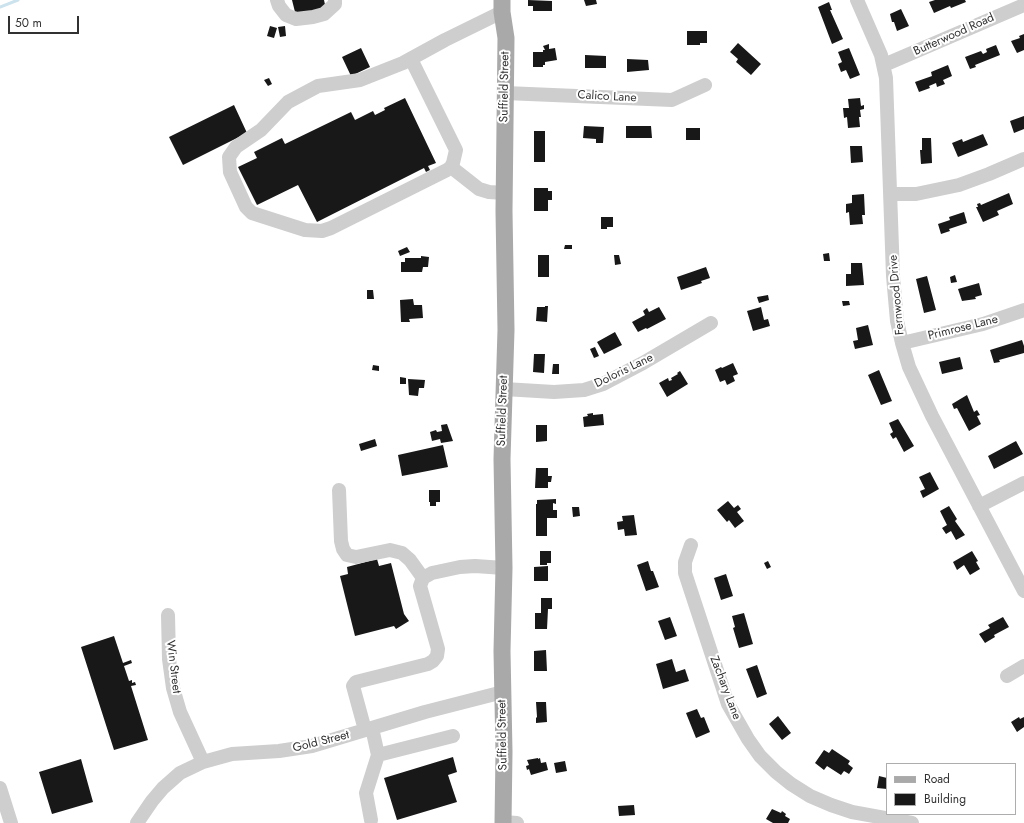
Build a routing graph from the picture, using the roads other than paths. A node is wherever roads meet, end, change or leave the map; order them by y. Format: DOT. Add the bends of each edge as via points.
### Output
graph roads {
  1 [pos="277,0"];
  2 [pos="335,0"];
  3 [pos="857,0"];
  4 [pos="1024,4"];
  5 [pos="502,6"];
  6 [pos="411,59"];
  7 [pos="884,66"];
  8 [pos="704,85"];
  9 [pos="505,93"];
  10 [pos="1024,159"];
  11 [pos="450,167"];
  12 [pos="504,193"];
  13 [pos="891,194"];
  14 [pos="1024,310"];
  15 [pos="711,323"];
  16 [pos="902,343"];
  17 [pos="504,389"];
  18 [pos="1024,483"];
  19 [pos="339,490"];
  20 [pos="979,506"];
  21 [pos="691,545"];
  22 [pos="504,568"];
  23 [pos="423,578"];
  24 [pos="1024,591"];
  25 [pos="168,615"];
  26 [pos="1024,666"];
  27 [pos="1007,676"];
  28 [pos="503,692"];
  29 [pos="368,729"];
  30 [pos="453,736"];
  31 [pos="378,755"];
  32 [pos="203,762"];
  33 [pos="0,788"];
  34 [pos="371,820"];
  35 [pos="11,823"];
  36 [pos="138,823"];
  37 [pos="508,823"];
  38 [pos="912,823"];
  1 -- 2 [label="street" via="286,16 296,19 324,14 335,4"];
  3 -- 7 [label="street, Fernwood Drive"];
  4 -- 7 [label="street, Butterwood Road"];
  5 -- 6 [label="street"];
  5 -- 9 [label="main road, Suffield Street" via="506,38"];
  6 -- 11 [label="street" via="456,150 454,163"];
  6 -- 11 [label="street" via="360,80 318,86 288,102 261,130 236,147 229,157 230,172 246,207 252,213 305,230 322,231"];
  7 -- 13 [label="street, Fernwood Drive" via="888,94"];
  8 -- 9 [label="street, Calico Lane" via="672,100"];
  9 -- 12 [label="main road, Suffield Street"];
  10 -- 13 [label="street" via="959,185 916,194"];
  11 -- 12 [label="street" via="479,189"];
  12 -- 17 [label="main road, Suffield Street"];
  13 -- 16 [label="street, Fernwood Drive" via="897,321"];
  14 -- 16 [label="street, Primrose Lane" via="983,324"];
  15 -- 17 [label="street, Doloris Lane" via="643,364 603,384 584,390 554,392"];
  16 -- 20 [label="street, Fernwood Drive" via="920,392"];
  17 -- 22 [label="main road, Suffield Street"];
  18 -- 20 [label="street"];
  19 -- 23 [label="street" via="341,541 347,554 356,557 390,550 402,553"];
  20 -- 24 [label="street, Fernwood Drive"];
  21 -- 38 [label="street, Zachary Lane" via="684,567 728,704 760,756 791,784 810,796 852,812"];
  22 -- 23 [label="street" via="460,567"];
  22 -- 28 [label="main road, Suffield Street"];
  23 -- 29 [label="street" via="420,586 438,649 437,656 428,664 356,682 353,686"];
  25 -- 32 [label="street, Win Street" via="169,659 173,688 180,712"];
  26 -- 27 [label="street"];
  28 -- 29 [label="street, Gold Street"];
  28 -- 37 [label="main road, Suffield Street"];
  29 -- 31 [label="street"];
  29 -- 32 [label="street, Gold Street" via="312,746 232,754"];
  30 -- 31 [label="street"];
  31 -- 34 [label="street" via="366,793"];
  32 -- 36 [label="street, Gold Street" via="180,773 163,788"];
  33 -- 35 [label="street"];
}
